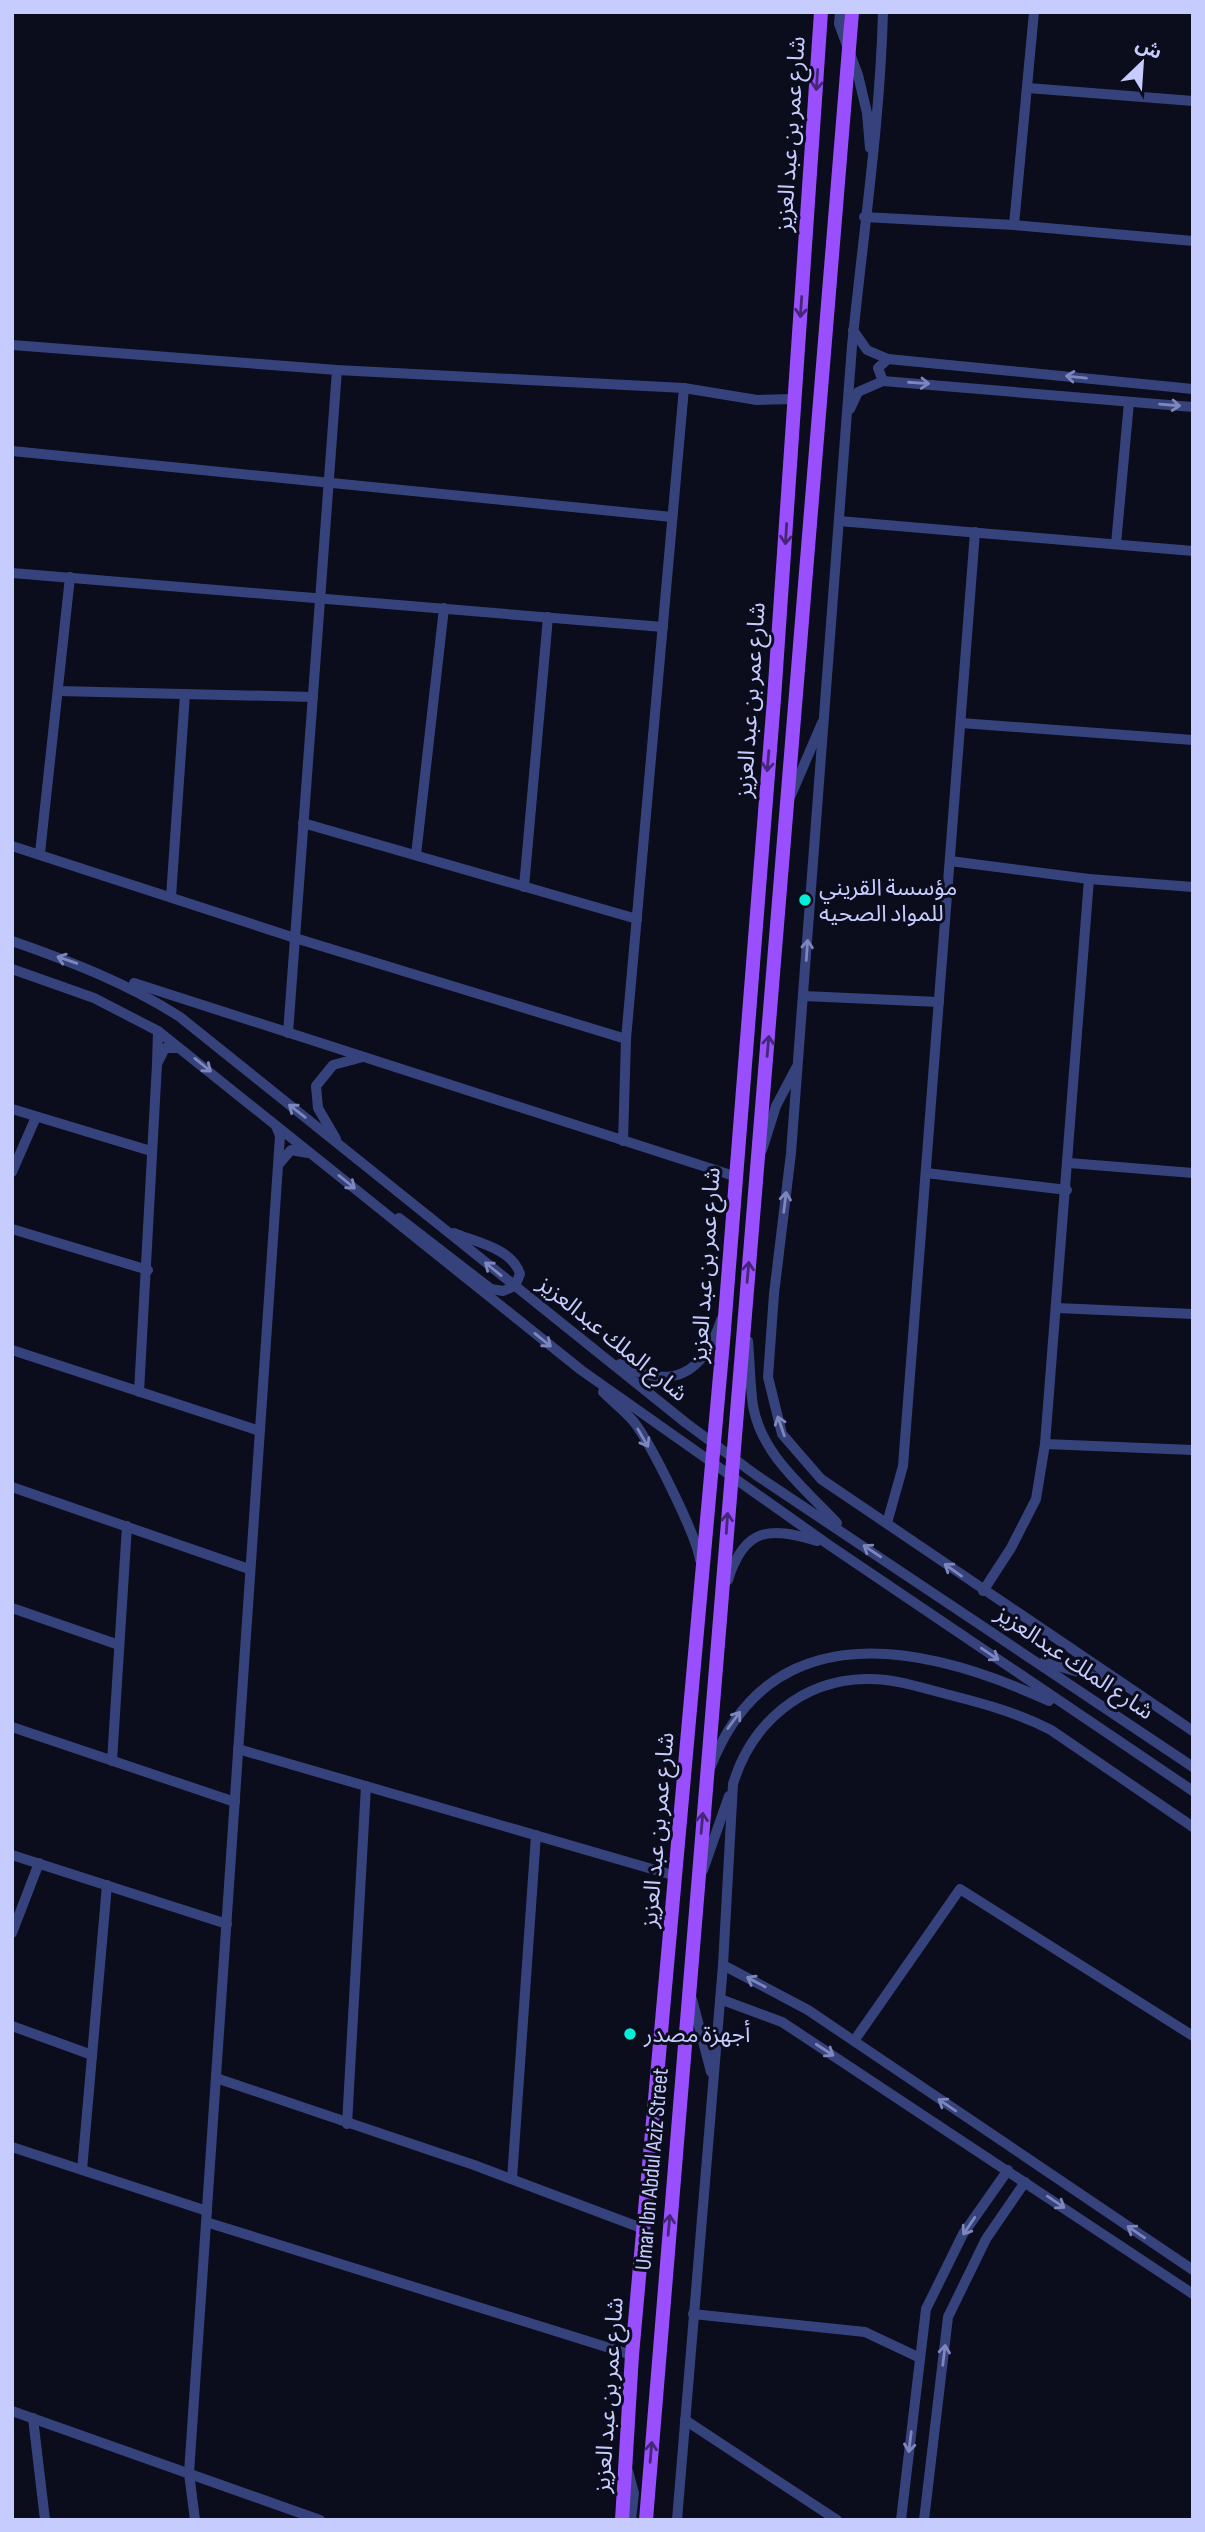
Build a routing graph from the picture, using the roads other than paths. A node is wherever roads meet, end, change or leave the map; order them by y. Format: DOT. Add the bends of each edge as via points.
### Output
graph roads {
  1 [pos="821,12"];
  2 [pos="840,12"];
  3 [pos="852,12"];
  4 [pos="883,12"];
  5 [pos="1034,12"];
  6 [pos="849,51"];
  7 [pos="1028,88"];
  8 [pos="1193,101"];
  9 [pos="872,165"];
  10 [pos="864,217"];
  11 [pos="1014,225"];
  12 [pos="1193,241"];
  13 [pos="853,330"];
  14 [pos="12,345"];
  15 [pos="888,359"];
  16 [pos="337,370"];
  17 [pos="883,381"];
  18 [pos="684,388"];
  19 [pos="1193,389"];
  20 [pos="796,399"];
  21 [pos="1129,402"];
  22 [pos="1193,407"];
  23 [pos="847,418"];
  24 [pos="12,450"];
  25 [pos="329,481"];
  26 [pos="673,517"];
  27 [pos="839,521"];
  28 [pos="975,532"];
  29 [pos="1116,544"];
  30 [pos="1193,551"];
  31 [pos="12,573"];
  32 [pos="69,577"];
  33 [pos="320,596"];
  34 [pos="444,608"];
  35 [pos="548,617"];
  36 [pos="663,627"];
  37 [pos="58,691"];
  38 [pos="185,694"];
  39 [pos="313,697"];
  40 [pos="825,719"];
  41 [pos="961,723"];
  42 [pos="1193,740"];
  43 [pos="789,801"];
  44 [pos="303,823"];
  45 [pos="12,846"];
  46 [pos="40,853"];
  47 [pos="416,855"];
  48 [pos="950,861"];
  49 [pos="1089,879"];
  50 [pos="524,887"];
  51 [pos="1193,887"];
  52 [pos="172,897"];
  53 [pos="637,919"];
  54 [pos="295,938"];
  55 [pos="12,942"];
  56 [pos="12,953"];
  57 [pos="12,969"];
  58 [pos="92,969"];
  59 [pos="803,996"];
  60 [pos="939,1002"];
  61 [pos="158,1031"];
  62 [pos="288,1033"];
  63 [pos="626,1039"];
  64 [pos="184,1050"];
  65 [pos="366,1056"];
  66 [pos="157,1064"];
  67 [pos="798,1064"];
  68 [pos="12,1109"];
  69 [pos="36,1117"];
  70 [pos="274,1124"];
  71 [pos="622,1141"];
  72 [pos="340,1146"];
  73 [pos="152,1151"];
  74 [pos="314,1156"];
  75 [pos="758,1163"];
  76 [pos="1069,1163"];
  77 [pos="278,1167"];
  78 [pos="12,1172"];
  79 [pos="926,1173"];
  80 [pos="1193,1173"];
  81 [pos="734,1176"];
  82 [pos="1067,1190"];
  83 [pos="370,1201"];
  84 [pos="437,1223"];
  85 [pos="12,1229"];
  86 [pos="148,1270"];
  87 [pos="515,1286"];
  88 [pos="1057,1308"];
  89 [pos="745,1309"];
  90 [pos="724,1311"];
  91 [pos="1193,1314"];
  92 [pos="12,1350"];
  93 [pos="603,1356"];
  94 [pos="580,1370"];
  95 [pos="139,1392"];
  96 [pos="260,1431"];
  97 [pos="713,1444"];
  98 [pos="1045,1444"];
  99 [pos="1193,1450"];
  100 [pos="733,1458"];
  101 [pos="712,1465"];
  102 [pos="731,1478"];
  103 [pos="12,1487"];
  104 [pos="887,1523"];
  105 [pos="127,1526"];
  106 [pos="848,1536"];
  107 [pos="829,1545"];
  108 [pos="249,1569"];
  109 [pos="702,1574"];
  110 [pos="983,1591"];
  111 [pos="722,1600"];
  112 [pos="12,1608"];
  113 [pos="119,1645"];
  114 [pos="1032,1659"];
  115 [pos="1128,1687"];
  116 [pos="1079,1714"];
  117 [pos="12,1727"];
  118 [pos="1193,1731"];
  119 [pos="238,1749"];
  120 [pos="112,1761"];
  121 [pos="1193,1767"];
  122 [pos="705,1782"];
  123 [pos="733,1784"];
  124 [pos="366,1786"];
  125 [pos="1193,1791"];
  126 [pos="235,1802"];
  127 [pos="1193,1827"];
  128 [pos="536,1835"];
  129 [pos="12,1854"];
  130 [pos="39,1863"];
  131 [pos="676,1876"];
  132 [pos="107,1885"];
  133 [pos="697,1886"];
  134 [pos="227,1924"];
  135 [pos="12,1933"];
  136 [pos="691,1957"];
  137 [pos="723,1965"];
  138 [pos="689,1989"];
  139 [pos="720,1999"];
  140 [pos="12,2026"];
  141 [pos="1193,2036"];
  142 [pos="853,2041"];
  143 [pos="92,2055"];
  144 [pos="216,2078"];
  145 [pos="712,2078"];
  146 [pos="347,2124"];
  147 [pos="12,2147"];
  148 [pos="82,2170"];
  149 [pos="1008,2170"];
  150 [pos="512,2179"];
  151 [pos="1025,2182"];
  152 [pos="207,2216"];
  153 [pos="644,2229"];
  154 [pos="1193,2270"];
  155 [pos="1193,2294"];
  156 [pos="693,2314"];
  157 [pos="632,2355"];
  158 [pos="920,2358"];
  159 [pos="12,2411"];
  160 [pos="33,2418"];
  161 [pos="685,2420"];
  162 [pos="626,2465"];
  163 [pos="189,2473"];
  164 [pos="285,2507"];
  165 [pos="45,2520"];
  166 [pos="195,2520"];
  167 [pos="286,2520"];
  168 [pos="320,2520"];
  169 [pos="622,2520"];
  170 [pos="631,2520"];
  171 [pos="646,2520"];
  172 [pos="677,2520"];
  173 [pos="837,2520"];
  174 [pos="901,2520"];
  175 [pos="924,2520"];
  1 -- 20 [label="main road, شارع عمر بن عبد العزيز, one-way"];
  2 -- 6 [label="street" via="839,24"];
  3 -- 6 [label="main road, شارع عمر بن عبد العزيز"];
  4 -- 9 [label="street"];
  5 -- 7 [label="street"];
  6 -- 9 [label="street" via="867,113"];
  6 -- 43 [label="main road, شارع عمر بن عبد العزيز"];
  7 -- 8 [label="street"];
  7 -- 11 [label="street"];
  9 -- 10 [label="street"];
  10 -- 11 [label="street"];
  10 -- 13 [label="street"];
  11 -- 12 [label="street"];
  13 -- 15 [label="street" via="867,350"];
  13 -- 23 [label="street"];
  14 -- 16 [label="street"];
  15 -- 17 [label="street" via="878,368"];
  19 -- 15 [label="street, one-way"];
  16 -- 18 [label="street"];
  16 -- 25 [label="street"];
  17 -- 21 [label="street, one-way"];
  17 -- 23 [label="street" via="858,391"];
  18 -- 20 [label="street" via="757,400"];
  18 -- 26 [label="street"];
  20 -- 81 [label="main road, شارع عمر بن عبد العزيز, one-way"];
  21 -- 22 [label="street, one-way"];
  21 -- 29 [label="street"];
  23 -- 27 [label="street"];
  24 -- 25 [label="street"];
  25 -- 26 [label="street"];
  25 -- 33 [label="street"];
  26 -- 36 [label="street"];
  27 -- 28 [label="street"];
  27 -- 40 [label="street"];
  28 -- 29 [label="street"];
  28 -- 41 [label="street"];
  29 -- 30 [label="street"];
  31 -- 32 [label="street"];
  32 -- 33 [label="street"];
  32 -- 37 [label="street"];
  33 -- 34 [label="street"];
  33 -- 39 [label="street"];
  34 -- 35 [label="street"];
  34 -- 47 [label="street"];
  35 -- 36 [label="street"];
  35 -- 50 [label="street"];
  36 -- 53 [label="street"];
  37 -- 38 [label="street"];
  37 -- 46 [label="street"];
  38 -- 39 [label="street"];
  38 -- 52 [label="street"];
  39 -- 44 [label="street"];
  40 -- 43 [label="street"];
  59 -- 40 [label="street, one-way"];
  41 -- 42 [label="street"];
  41 -- 48 [label="street"];
  75 -- 43 [label="main road, شارع عمر بن عبد العزيز, one-way"];
  44 -- 47 [label="street"];
  44 -- 54 [label="street"];
  45 -- 46 [label="street"];
  46 -- 52 [label="street"];
  47 -- 50 [label="street"];
  48 -- 49 [label="street"];
  48 -- 60 [label="street"];
  49 -- 51 [label="street"];
  49 -- 76 [label="street"];
  50 -- 53 [label="street"];
  52 -- 54 [label="street"];
  53 -- 63 [label="street"];
  54 -- 62 [label="street"];
  54 -- 63 [label="street"];
  55 -- 56 [label="street"];
  58 -- 55 [label="street, شارع الملك عبدالعزيز, one-way"];
  57 -- 61 [label="street, شارع الملك عبدالعزيز" via="94,998"];
  58 -- 62 [label="street"];
  72 -- 58 [label="street, شارع الملك عبدالعزيز, one-way" via="180,1017"];
  59 -- 60 [label="street"];
  59 -- 67 [label="street"];
  60 -- 79 [label="street"];
  61 -- 64 [label="street, شارع الملك عبدالعزيز"];
  61 -- 66 [label="street"];
  62 -- 65 [label="street"];
  63 -- 71 [label="street"];
  64 -- 66 [label="street" via="165,1048"];
  64 -- 70 [label="street, شارع الملك عبدالعزيز, one-way"];
  65 -- 71 [label="street"];
  65 -- 72 [label="street" via="333,1065 316,1086 318,1108"];
  66 -- 73 [label="street"];
  67 -- 75 [label="street" via="776,1107"];
  104 -- 67 [label="street, one-way" via="821,1479 782,1434 768,1377"];
  68 -- 69 [label="street"];
  69 -- 73 [label="street"];
  69 -- 78 [label="street"];
  70 -- 74 [label="street, شارع الملك عبدالعزيز"];
  70 -- 77 [label="street" via="280,1136"];
  71 -- 81 [label="street"];
  72 -- 84 [label="street, شارع الملك عبدالعزيز"];
  73 -- 86 [label="street"];
  74 -- 77 [label="street" via="291,1150"];
  74 -- 83 [label="street, شارع الملك عبدالعزيز, one-way"];
  89 -- 75 [label="main road, شارع عمر بن عبد العزيز, one-way"];
  76 -- 80 [label="street"];
  76 -- 82 [label="street"];
  77 -- 96 [label="street"];
  79 -- 82 [label="street"];
  79 -- 104 [label="street" via="903,1466"];
  81 -- 90 [label="main road, شارع عمر بن عبد العزيز"];
  82 -- 88 [label="street"];
  83 -- 87 [label="street" via="415,1227 491,1289 509,1291"];
  83 -- 94 [label="street, شارع الملك عبدالعزيز, one-way"];
  87 -- 84 [label="street, شارع الملك عبدالعزيز, one-way"];
  84 -- 87 [label="street" via="501,1252 519,1268"];
  85 -- 86 [label="street"];
  86 -- 95 [label="street"];
  87 -- 93 [label="street, شارع الملك عبدالعزيز"];
  88 -- 91 [label="street"];
  88 -- 98 [label="street"];
  89 -- 100 [label="main road, شارع عمر بن عبد العزيز"];
  89 -- 106 [label="street" via="754,1408 765,1441"];
  90 -- 93 [label="street" via="707,1352 680,1376 644,1376"];
  90 -- 97 [label="main road, شارع عمر بن عبد العزيز"];
  92 -- 95 [label="street"];
  93 -- 97 [label="street, شارع الملك عبدالعزيز"];
  94 -- 101 [label="street, شارع الملك عبدالعزيز"];
  94 -- 109 [label="street, one-way" via="644,1437 695,1541"];
  95 -- 96 [label="street"];
  96 -- 108 [label="street"];
  97 -- 100 [label="street, شارع الملك عبدالعزيز"];
  97 -- 101 [label="main road, شارع عمر بن عبد العزيز"];
  98 -- 99 [label="street"];
  98 -- 110 [label="street" via="1036,1499 1012,1548"];
  100 -- 102 [label="main road, شارع عمر بن عبد العزيز"];
  100 -- 106 [label="street, شارع الملك عبدالعزيز"];
  101 -- 102 [label="street, شارع الملك عبدالعزيز"];
  101 -- 109 [label="main road, شارع عمر بن عبد العزيز"];
  102 -- 107 [label="street, شارع الملك عبدالعزيز"];
  111 -- 102 [label="main road, شارع عمر بن عبد العزيز, one-way"];
  103 -- 105 [label="street"];
  110 -- 104 [label="street, one-way"];
  105 -- 108 [label="street"];
  105 -- 113 [label="street"];
  114 -- 106 [label="street, شارع الملك عبدالعزيز, one-way"];
  107 -- 111 [label="street" via="778,1531 760,1535 734,1559"];
  107 -- 116 [label="street, شارع الملك عبدالعزيز, one-way"];
  108 -- 119 [label="street"];
  109 -- 131 [label="main road, شارع عمر بن عبد العزيز"];
  110 -- 115 [label="street"];
  111 -- 122 [label="main road, شارع عمر بن عبد العزيز"];
  112 -- 113 [label="street"];
  113 -- 120 [label="street"];
  114 -- 115 [label="street"];
  114 -- 121 [label="street, شارع الملك عبدالعزيز"];
  115 -- 118 [label="street"];
  122 -- 116 [label="street, one-way" via="726,1731 757,1694 796,1668 841,1654 893,1654 973,1671"];
  116 -- 125 [label="street, شارع الملك عبدالعزيز"];
  117 -- 120 [label="street"];
  119 -- 124 [label="street"];
  119 -- 126 [label="street"];
  120 -- 126 [label="street"];
  133 -- 122 [label="main road, شارع عمر بن عبد العزيز, one-way"];
  123 -- 127 [label="street" via="757,1733 784,1707 832,1683 891,1681 1026,1717"];
  123 -- 133 [label="street"];
  123 -- 137 [label="street"];
  124 -- 128 [label="street"];
  124 -- 146 [label="street"];
  126 -- 134 [label="street"];
  128 -- 131 [label="street"];
  128 -- 150 [label="street"];
  129 -- 130 [label="street"];
  130 -- 132 [label="street"];
  130 -- 135 [label="street"];
  131 -- 136 [label="main road" via="688,1884"];
  131 -- 153 [label="main road, شارع عمر بن عبد العزيز"];
  132 -- 134 [label="street"];
  132 -- 143 [label="street"];
  133 -- 136 [label="main road, شارع عمر بن عبد العزيز"];
  134 -- 144 [label="street"];
  136 -- 138 [label="main road, شارع عمر بن عبد العزيز"];
  137 -- 139 [label="street"];
  142 -- 137 [label="street, one-way" via="808,2010"];
  138 -- 145 [label="street"];
  171 -- 138 [label="main road, Umar Ibn Abdul Aziz Street, one-way"];
  139 -- 145 [label="street"];
  139 -- 149 [label="street, one-way" via="782,2022"];
  140 -- 143 [label="street"];
  141 -- 142 [label="street" via="960,1889"];
  154 -- 142 [label="street, one-way"];
  143 -- 148 [label="street"];
  144 -- 146 [label="street"];
  144 -- 152 [label="street"];
  145 -- 156 [label="street"];
  146 -- 150 [label="street"];
  147 -- 148 [label="street"];
  148 -- 152 [label="street"];
  149 -- 151 [label="street"];
  149 -- 158 [label="street, one-way" via="963,2234 926,2309"];
  150 -- 153 [label="street"];
  151 -- 155 [label="street, one-way"];
  175 -- 151 [label="street, one-way" via="948,2317 986,2239"];
  152 -- 157 [label="street"];
  152 -- 163 [label="street"];
  153 -- 157 [label="main road, شارع عمر بن عبد العزيز"];
  156 -- 158 [label="street" via="865,2332"];
  156 -- 161 [label="street"];
  157 -- 162 [label="main road, شارع عمر بن عبد العزيز"];
  158 -- 174 [label="street, one-way"];
  159 -- 160 [label="street"];
  160 -- 163 [label="street"];
  160 -- 165 [label="street"];
  161 -- 172 [label="street"];
  161 -- 173 [label="street"];
  162 -- 169 [label="main road, شارع عمر بن عبد العزيز"];
  162 -- 170 [label="street" via="634,2493"];
  163 -- 164 [label="street"];
  163 -- 166 [label="street"];
  164 -- 167 [label="street"];
  164 -- 168 [label="street"];
}
